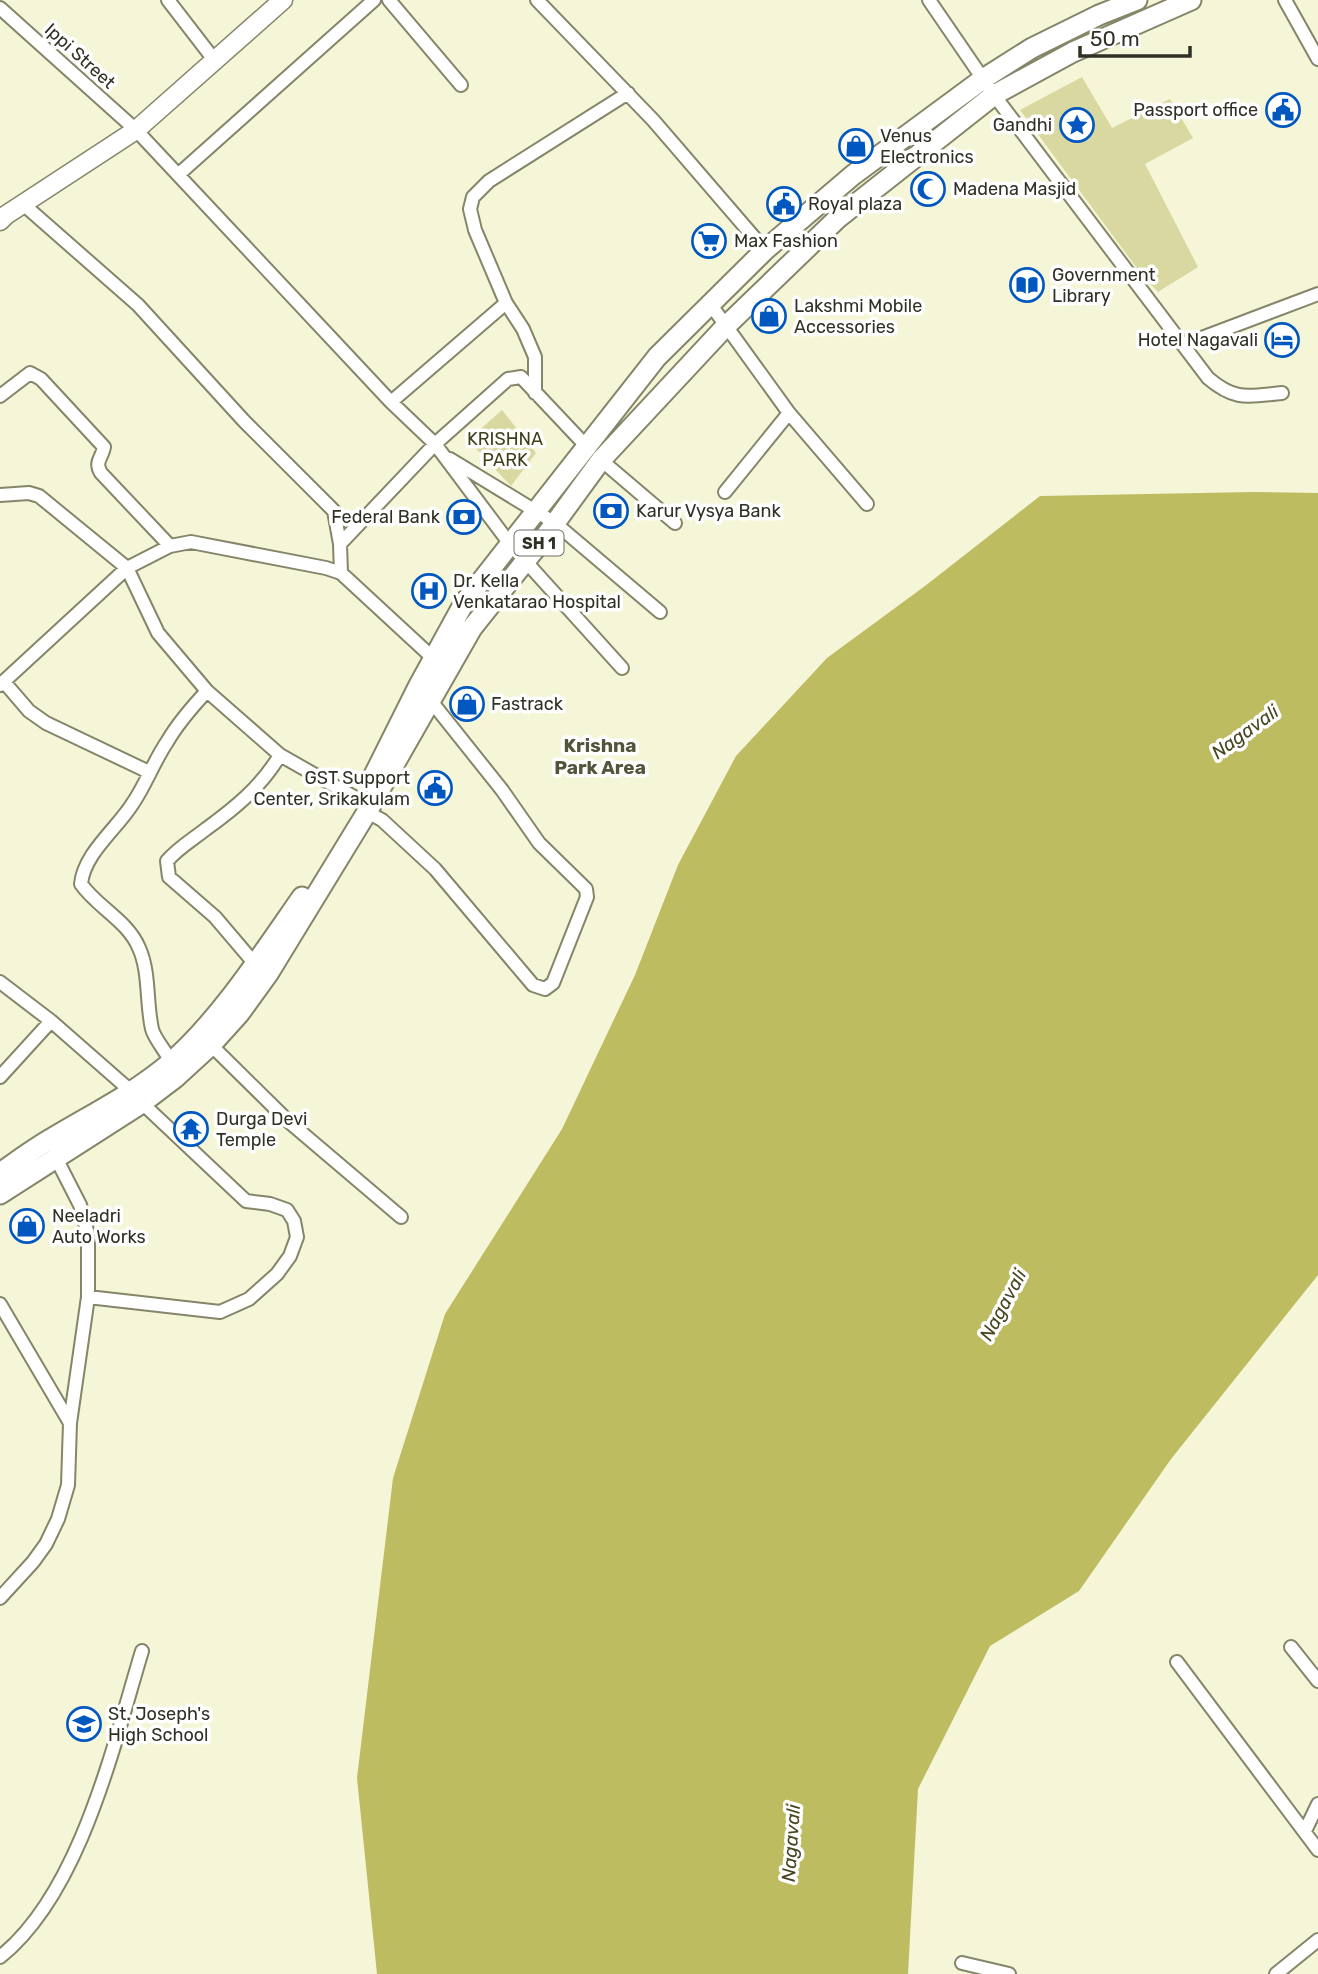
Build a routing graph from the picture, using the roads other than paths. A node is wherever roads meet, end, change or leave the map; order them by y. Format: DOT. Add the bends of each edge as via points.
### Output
graph roads {
  1 [pos="168,0"];
  2 [pos="283,0"];
  3 [pos="374,0"];
  4 [pos="389,0"];
  5 [pos="537,0"];
  6 [pos="929,0"];
  7 [pos="1138,0"];
  8 [pos="1191,0"];
  9 [pos="1285,0"];
  10 [pos="0,8"];
  11 [pos="1100,8"];
  12 [pos="1318,59"];
  13 [pos="215,61"];
  14 [pos="461,85"];
  15 [pos="989,87"];
  16 [pos="628,93"];
  17 [pos="136,130"];
  18 [pos="179,174"];
  19 [pos="23,204"];
  20 [pos="2,215"];
  21 [pos="765,250"];
  22 [pos="1318,293"];
  23 [pos="506,303"];
  24 [pos="711,305"];
  25 [pos="725,327"];
  26 [pos="1183,345"];
  27 [pos="535,393"];
  28 [pos="1282,393"];
  29 [pos="0,397"];
  30 [pos="391,402"];
  31 [pos="789,413"];
  32 [pos="435,444"];
  33 [pos="594,454"];
  34 [pos="443,455"];
  35 [pos="725,492"];
  36 [pos="0,495"];
  37 [pos="867,504"];
  38 [pos="536,512"];
  39 [pos="555,523"];
  40 [pos="675,523"];
  41 [pos="340,544"];
  42 [pos="510,544"];
  43 [pos="170,546"];
  44 [pos="526,560"];
  45 [pos="127,568"];
  46 [pos="341,573"];
  47 [pos="660,612"];
  48 [pos="433,658"];
  49 [pos="622,668"];
  50 [pos="2,684"];
  51 [pos="207,691"];
  52 [pos="431,701"];
  53 [pos="280,755"];
  54 [pos="149,772"];
  55 [pos="364,807"];
  56 [pos="255,964"];
  57 [pos="0,982"];
  58 [pos="51,1021"];
  59 [pos="211,1045"];
  60 [pos="171,1062"];
  61 [pos="0,1077"];
  62 [pos="137,1098"];
  63 [pos="56,1158"];
  64 [pos="0,1173"];
  65 [pos="0,1194"];
  66 [pos="401,1217"];
  67 [pos="88,1297"];
  68 [pos="0,1304"];
  69 [pos="70,1423"];
  70 [pos="0,1598"];
  71 [pos="1291,1647"];
  72 [pos="142,1651"];
  73 [pos="1177,1662"];
  74 [pos="1318,1681"];
  75 [pos="1318,1804"];
  76 [pos="1305,1831"];
  77 [pos="1318,1850"];
  78 [pos="1318,1940"];
  79 [pos="0,1957"];
  80 [pos="962,1962"];
  81 [pos="1009,1974"];
  82 [pos="1276,1974"];
  1 -- 13 [label="street"];
  2 -- 13 [label="street"];
  3 -- 18 [label="street"];
  4 -- 14 [label="street"];
  5 -- 16 [label="street"];
  6 -- 15 [label="street"];
  7 -- 11 [label="main road, SH 1"];
  8 -- 15 [label="main road, SH 1"];
  9 -- 12 [label="street"];
  10 -- 17 [label="street, Ippi Street"];
  11 -- 15 [label="main road, SH 1" via="1032,48"];
  13 -- 17 [label="street"];
  15 -- 21 [label="main road, SH 1" via="853,175"];
  15 -- 25 [label="main road, SH 1" via="838,218"];
  15 -- 26 [label="street"];
  16 -- 21 [label="street"];
  16 -- 23 [label="street" via="488,181 473,197 470,209 475,230"];
  17 -- 18 [label="street, Ippi Street"];
  17 -- 19 [label="street"];
  18 -- 30 [label="street, Ippi Street"];
  19 -- 20 [label="street"];
  19 -- 41 [label="street" via="138,305 334,511"];
  21 -- 24 [label="main road, SH 1"];
  22 -- 26 [label="street"];
  23 -- 27 [label="street" via="535,357"];
  23 -- 30 [label="street"];
  24 -- 25 [label="street"];
  24 -- 33 [label="main road, SH 1" via="657,357"];
  25 -- 31 [label="street"];
  25 -- 33 [label="main road, SH 1"];
  26 -- 28 [label="street" via="1223,391 1240,396"];
  27 -- 32 [label="street" via="521,377 508,379"];
  27 -- 33 [label="street"];
  29 -- 43 [label="street" via="30,373 41,379 104,447 97,460 101,473"];
  30 -- 32 [label="street, Ippi Street"];
  31 -- 35 [label="street"];
  31 -- 37 [label="street"];
  32 -- 34 [label="street, Ippi Street"];
  32 -- 41 [label="street"];
  33 -- 38 [label="main road, SH 1"];
  33 -- 39 [label="main road, SH 1"];
  33 -- 40 [label="street"];
  34 -- 38 [label="street"];
  34 -- 42 [label="street, Ippi Street"];
  36 -- 45 [label="street" via="39,496"];
  38 -- 39 [label="street"];
  38 -- 42 [label="main road, SH 1"];
  39 -- 44 [label="main road, SH 1"];
  39 -- 47 [label="street"];
  41 -- 46 [label="street"];
  42 -- 44 [label="street, Ippi Street"];
  42 -- 48 [label="main road, SH 1" via="464,603"];
  43 -- 45 [label="street"];
  43 -- 46 [label="street" via="191,542"];
  44 -- 49 [label="street, Ippi Street"];
  44 -- 52 [label="main road, SH 1" via="472,628"];
  45 -- 50 [label="street"];
  45 -- 51 [label="street" via="158,633"];
  46 -- 48 [label="street"];
  48 -- 55 [label="main road, SH 1"];
  50 -- 54 [label="street" via="46,723"];
  51 -- 53 [label="street"];
  51 -- 54 [label="street"];
  52 -- 55 [label="main road, SH 1"];
  52 -- 55 [label="street" via="539,843 586,889 587,897 553,983 545,989 533,985 436,869"];
  53 -- 55 [label="street"];
  53 -- 56 [label="street" via="268,776 236,807 167,861 169,877 215,917"];
  54 -- 60 [label="street" via="133,804 82,873 81,884 139,947 153,1033"];
  55 -- 56 [label="main road, SH 1"];
  55 -- 59 [label="main road, SH 1" via="268,974"];
  56 -- 60 [label="main road, SH 1"];
  57 -- 58 [label="street"];
  58 -- 61 [label="street"];
  58 -- 62 [label="street"];
  59 -- 62 [label="main road, SH 1" via="175,1078"];
  59 -- 66 [label="street" via="288,1121"];
  60 -- 62 [label="main road, SH 1"];
  62 -- 63 [label="main road, SH 1"];
  62 -- 64 [label="main road, SH 1" via="47,1141"];
  62 -- 67 [label="street" via="246,1201 287,1210 297,1237 277,1274 249,1299 220,1312"];
  63 -- 65 [label="main road, SH 1"];
  63 -- 67 [label="street" via="80,1205 88,1234"];
  67 -- 69 [label="street"];
  68 -- 69 [label="street"];
  69 -- 70 [label="street" via="68,1485 58,1520 33,1562"];
  71 -- 74 [label="street"];
  72 -- 79 [label="street" via="96,1800 56,1891 20,1941"];
  73 -- 76 [label="street"];
  75 -- 76 [label="street"];
  76 -- 77 [label="street"];
  78 -- 82 [label="street"];
  80 -- 81 [label="street"];
}
